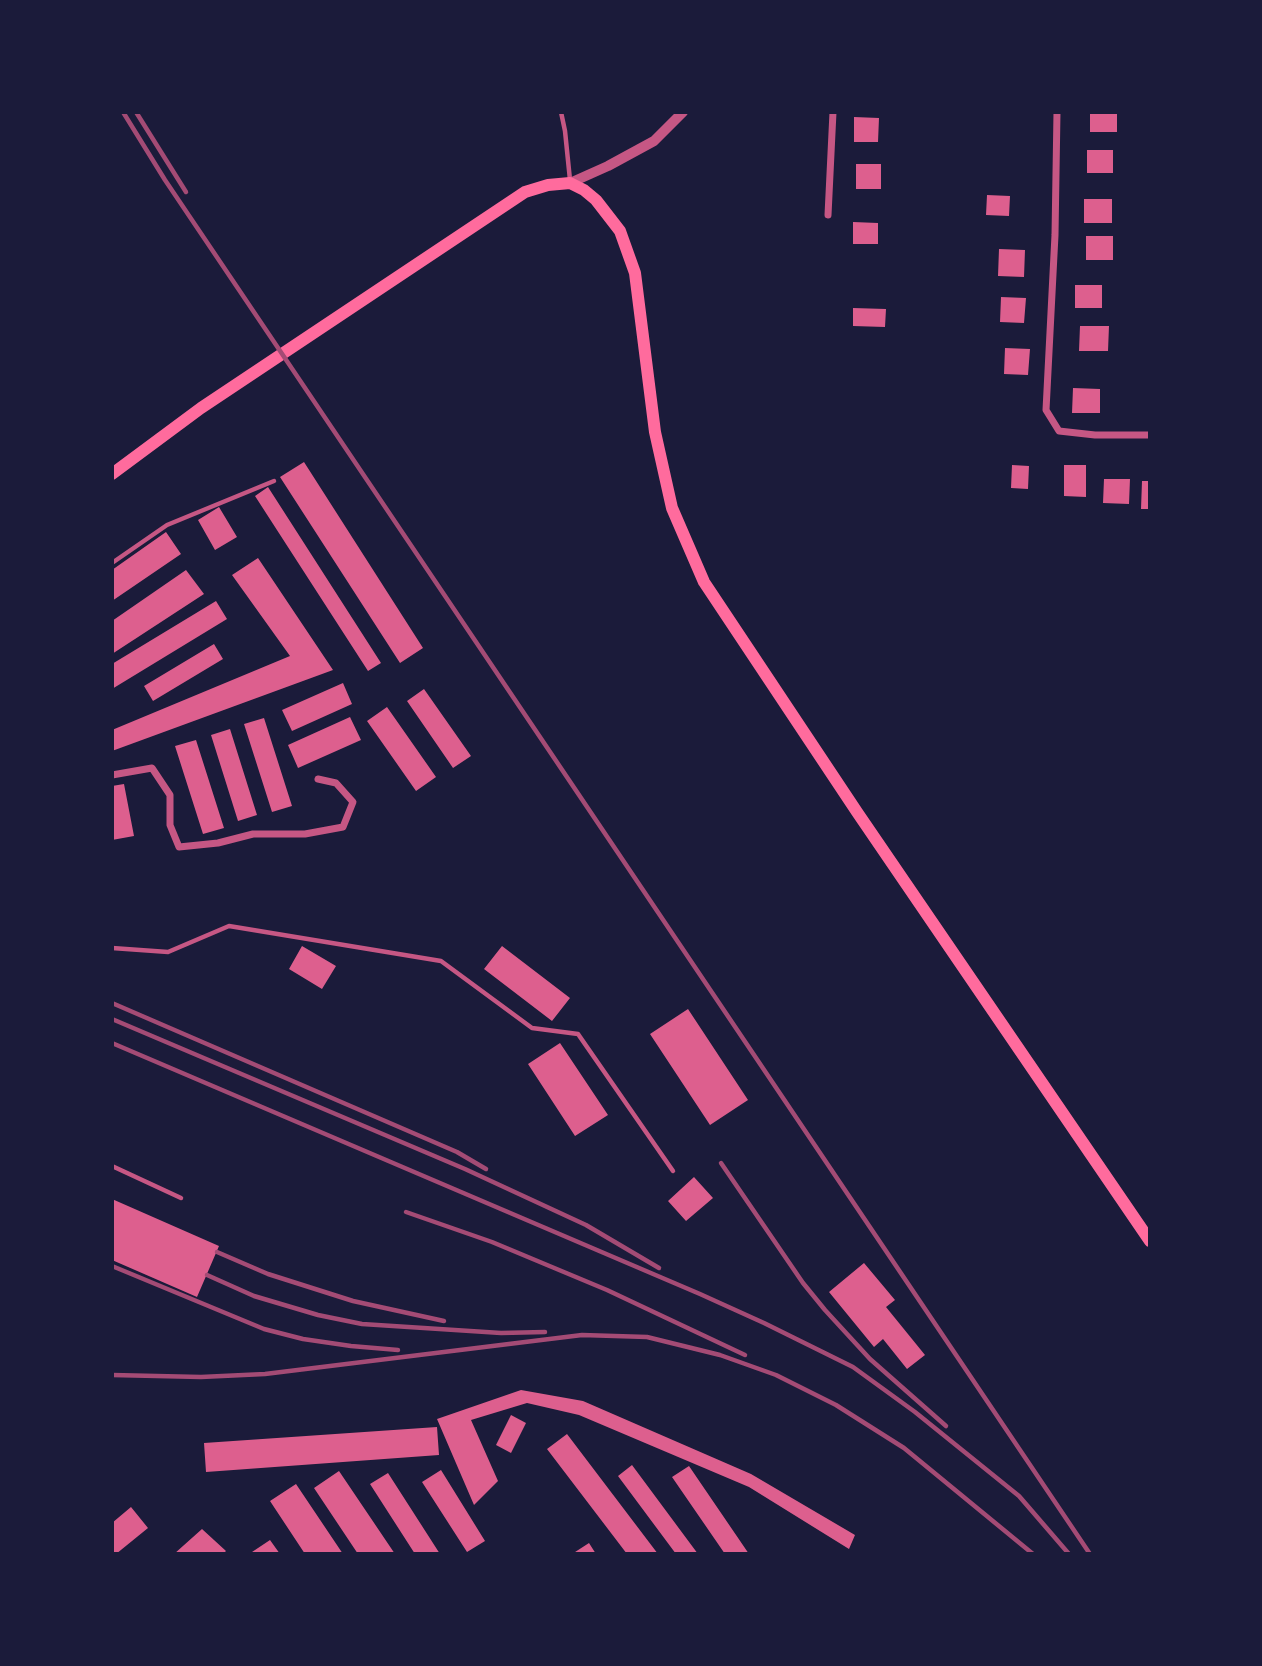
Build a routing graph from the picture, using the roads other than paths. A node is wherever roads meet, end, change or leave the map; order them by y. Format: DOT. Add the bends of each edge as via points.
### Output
graph roads {
  1 [pos="561,112"];
  2 [pos="683,112"];
  3 [pos="834,112"];
  4 [pos="1057,112"];
  5 [pos="570,183"];
  6 [pos="828,215"];
  7 [pos="1150,435"];
  8 [pos="112,474"];
  9 [pos="274,481"];
  10 [pos="112,563"];
  11 [pos="112,775"];
  12 [pos="318,779"];
  13 [pos="112,948"];
  14 [pos="112,1166"];
  15 [pos="673,1171"];
  16 [pos="181,1198"];
  17 [pos="1150,1241"];
  1 -- 5 [label="lane"];
  2 -- 5 [label="street" via="654,141"];
  3 -- 6 [label="street"];
  4 -- 7 [label="street" via="1046,410 1059,430 1095,436"];
  5 -- 8 [label="main road" via="525,192 507,203 239,382"];
  5 -- 17 [label="main road" via="596,200 620,230 635,273 655,432 672,508 704,582"];
  9 -- 10 [label="lane" via="166,525"];
  11 -- 12 [label="street" via="152,768 170,795 170,825 178,847 253,834 305,834 343,827 354,802 335,783"];
  13 -- 15 [label="lane" via="168,952 229,926 441,961 532,1028 578,1034"];
  14 -- 16 [label="lane"];
}
